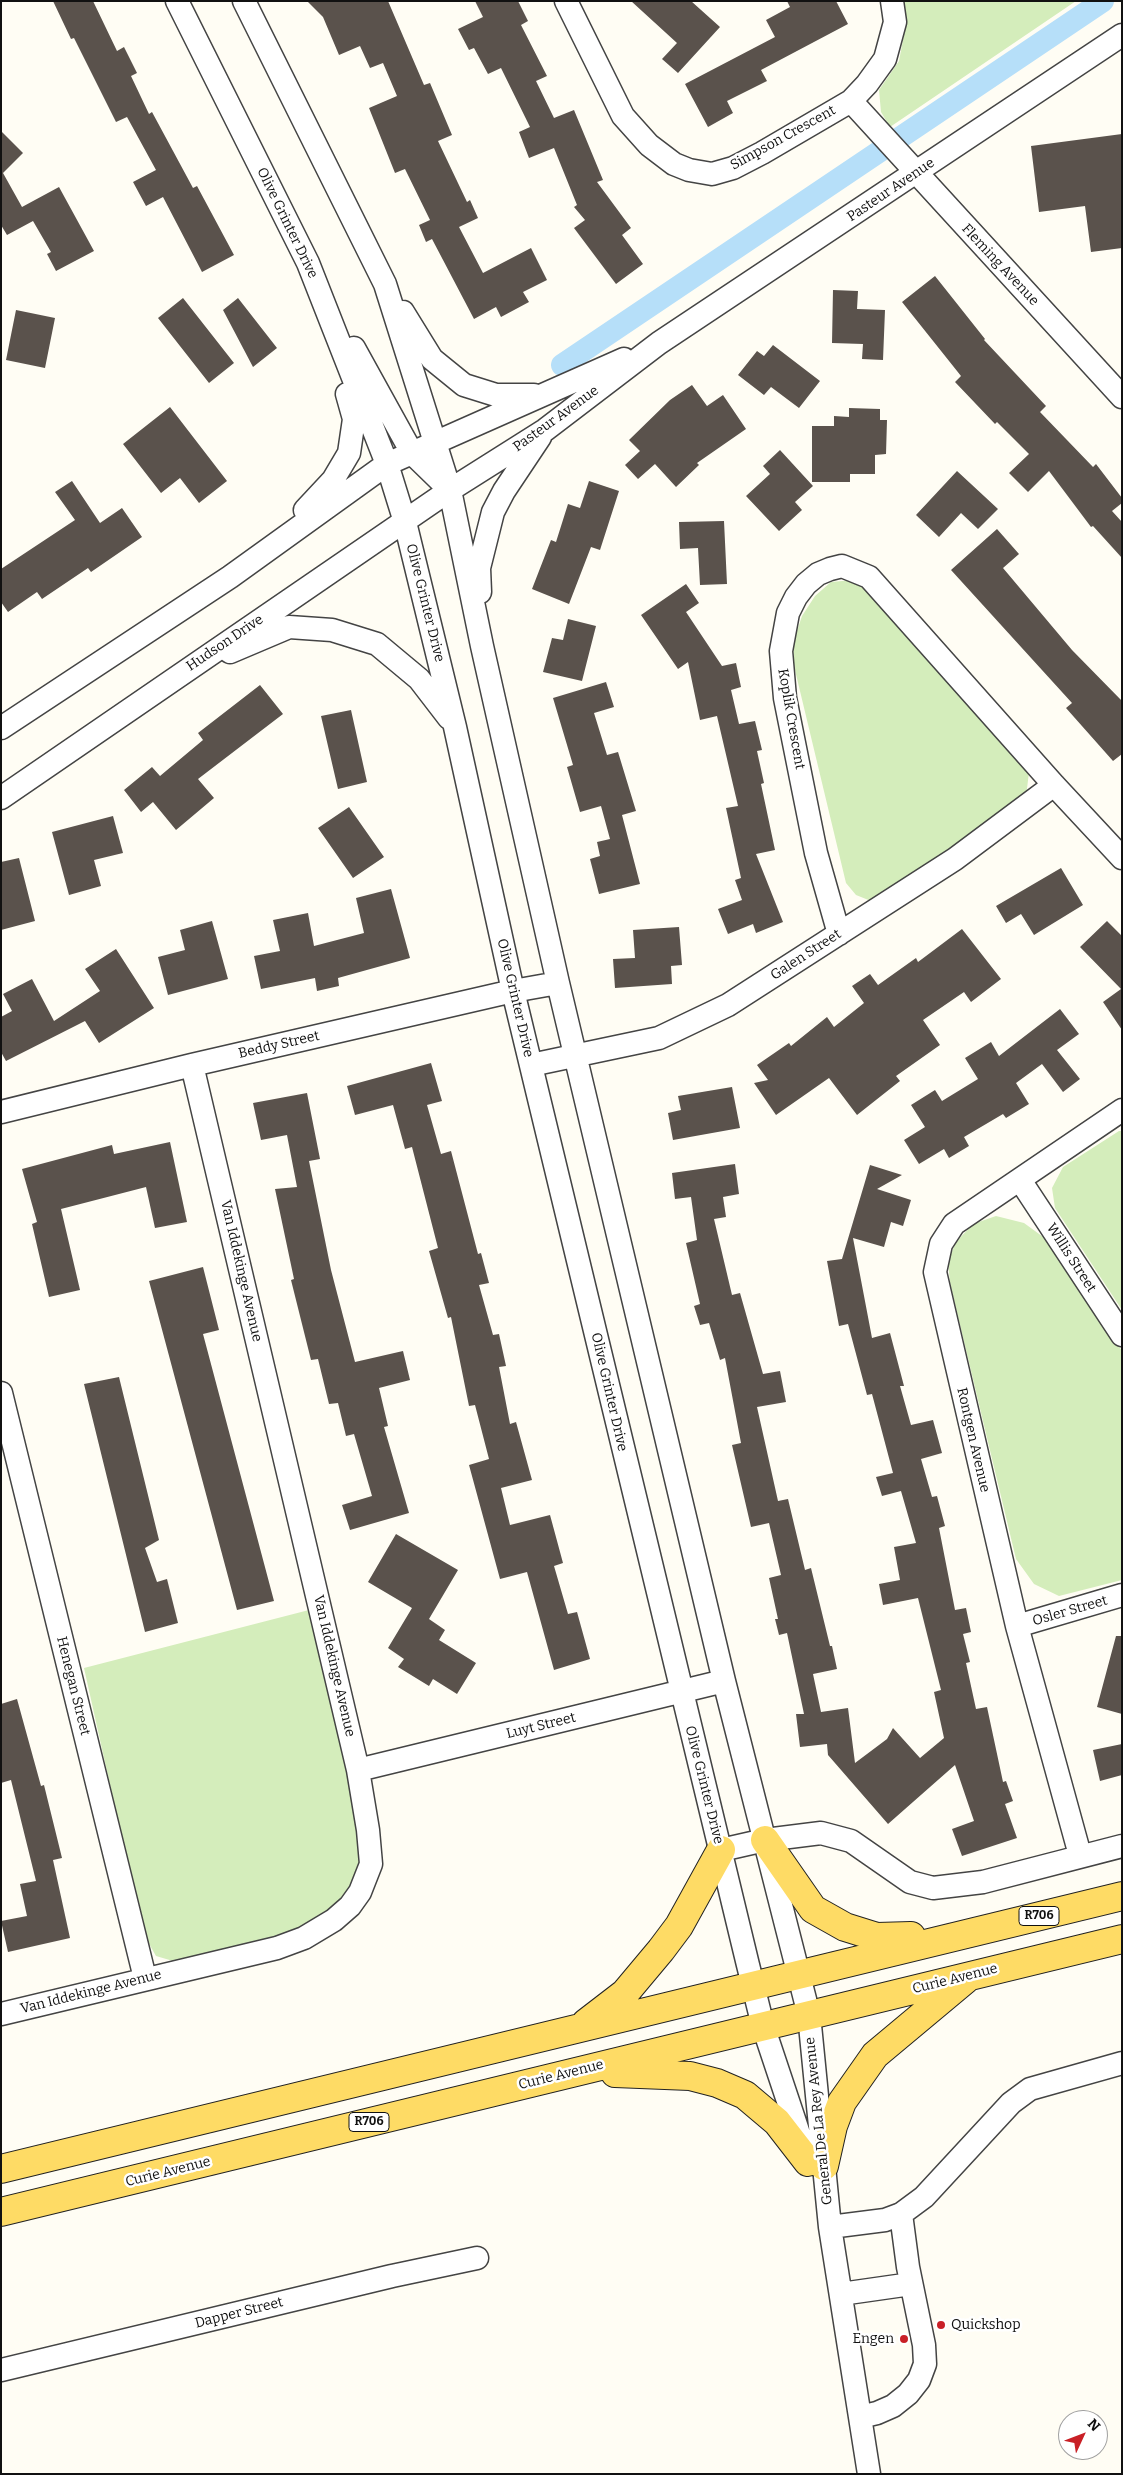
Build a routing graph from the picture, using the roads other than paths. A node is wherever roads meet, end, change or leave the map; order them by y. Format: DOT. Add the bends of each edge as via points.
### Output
graph roads {
  1 [pos="176,1"];
  2 [pos="244,1"];
  3 [pos="566,1"];
  4 [pos="892,1"];
  5 [pos="1122,35"];
  6 [pos="851,101"];
  7 [pos="916,173"];
  8 [pos="308,263"];
  9 [pos="385,284"];
  10 [pos="659,343"];
  11 [pos="542,396"];
  12 [pos="1122,397"];
  13 [pos="545,430"];
  14 [pos="435,443"];
  15 [pos="412,453"];
  16 [pos="387,464"];
  17 [pos="450,490"];
  18 [pos="405,522"];
  19 [pos="230,577"];
  20 [pos="482,646"];
  21 [pos="185,670"];
  22 [pos="455,727"];
  23 [pos="1,728"];
  24 [pos="1054,786"];
  25 [pos="1,798"];
  26 [pos="1122,858"];
  27 [pos="839,934"];
  28 [pos="558,983"];
  29 [pos="513,990"];
  30 [pos="576,1056"];
  31 [pos="192,1064"];
  32 [pos="531,1066"];
  33 [pos="1122,1110"];
  34 [pos="1,1112"];
  35 [pos="1020,1180"];
  36 [pos="1122,1335"];
  37 [pos="1,1393"];
  38 [pos="1122,1595"];
  39 [pos="1017,1626"];
  40 [pos="724,1681"];
  41 [pos="680,1692"];
  42 [pos="358,1770"];
  43 [pos="764,1840"];
  44 [pos="1122,1846"];
  45 [pos="721,1850"];
  46 [pos="1080,1855"];
  47 [pos="1122,1896"];
  48 [pos="956,1935"];
  49 [pos="1122,1938"];
  50 [pos="798,1975"];
  51 [pos="971,1975"];
  52 [pos="144,1978"];
  53 [pos="753,1986"];
  54 [pos="1,2014"];
  55 [pos="809,2015"];
  56 [pos="763,2026"];
  57 [pos="579,2029"];
  58 [pos="1122,2063"];
  59 [pos="569,2074"];
  60 [pos="816,2164"];
  61 [pos="1,2169"];
  62 [pos="1,2212"];
  63 [pos="901,2214"];
  64 [pos="830,2227"];
  65 [pos="477,2258"];
  66 [pos="911,2284"];
  67 [pos="842,2294"];
  68 [pos="1,2370"];
  69 [pos="860,2417"];
  70 [pos="869,2474"];
  1 -- 8 [label="street, Olive Grinter Drive"];
  2 -- 9 [label="street"];
  3 -- 6 [label="street, Simpson Crescent" via="623,116 649,145 674,164 689,170 712,174 733,168"];
  4 -- 6 [label="street, Simpson Crescent" via="896,22 885,59"];
  5 -- 7 [label="street, Pasteur Avenue"];
  6 -- 7 [label="street, Fleming Avenue"];
  7 -- 10 [label="street, Pasteur Avenue"];
  7 -- 12 [label="street, Fleming Avenue"];
  8 -- 15 [label="street"];
  8 -- 16 [label="street, Olive Grinter Drive"];
  8 -- 19 [label="street" via="354,419 349,453 318,498"];
  9 -- 11 [label="street" via="432,359 464,385 496,395"];
  9 -- 14 [label="street"];
  10 -- 11 [label="street, Pasteur Avenue"];
  10 -- 13 [label="street, Pasteur Avenue"];
  11 -- 14 [label="street, Pasteur Avenue"];
  13 -- 17 [label="street, Pasteur Avenue"];
  13 -- 20 [label="street" via="504,491 484,540 479,568"];
  14 -- 15 [label="street"];
  14 -- 17 [label="street"];
  15 -- 16 [label="street"];
  15 -- 17 [label="street"];
  16 -- 18 [label="street, Olive Grinter Drive"];
  16 -- 19 [label="street"];
  17 -- 18 [label="street, Hudson Drive"];
  17 -- 20 [label="street"];
  18 -- 21 [label="street, Hudson Drive"];
  18 -- 22 [label="street, Olive Grinter Drive"];
  19 -- 23 [label="street"];
  20 -- 28 [label="street"];
  21 -- 22 [label="street" via="289,627 332,630 377,644 420,679"];
  21 -- 25 [label="street, Hudson Drive"];
  22 -- 29 [label="street, Olive Grinter Drive"];
  24 -- 26 [label="street, Koplik Crescent"];
  24 -- 27 [label="street, Galen Street" via="955,859"];
  24 -- 27 [label="street, Koplik Crescent" via="869,577 842,566 818,574 806,584 788,613 781,650 782,671 816,853"];
  27 -- 30 [label="street, Galen Street" via="728,1005 690,1024 659,1038"];
  28 -- 29 [label="street, Beddy Street"];
  28 -- 30 [label="street"];
  29 -- 31 [label="street, Beddy Street"];
  29 -- 32 [label="street, Olive Grinter Drive"];
  30 -- 32 [label="street, Galen Street"];
  30 -- 40 [label="street"];
  31 -- 34 [label="street, Beddy Street"];
  31 -- 42 [label="street, Van Iddekinge Avenue"];
  32 -- 41 [label="street, Olive Grinter Drive"];
  33 -- 35 [label="street, Rontgen Avenue"];
  35 -- 36 [label="street, Willis Street"];
  35 -- 39 [label="street, Rontgen Avenue" via="954,1224 941,1244 935,1272"];
  37 -- 52 [label="street, Henegan Street"];
  38 -- 39 [label="street, Osler Street"];
  39 -- 46 [label="street, Rontgen Avenue"];
  40 -- 41 [label="street, Luyt Street"];
  40 -- 43 [label="street"];
  41 -- 42 [label="street, Luyt Street"];
  41 -- 45 [label="street, Olive Grinter Drive"];
  42 -- 52 [label="street, Van Iddekinge Avenue" via="371,1864 360,1892 350,1906 304,1938 278,1948"];
  43 -- 45 [label="street"];
  43 -- 46 [label="street" via="821,1834 851,1841 910,1882 933,1888 983,1882"];
  43 -- 48 [label="main road" via="813,1908 845,1927 877,1937"];
  43 -- 50 [label="street"];
  44 -- 46 [label="street"];
  45 -- 53 [label="street, Olive Grinter Drive"];
  45 -- 57 [label="main road" via="688,1911 661,1950 624,1993"];
  47 -- 48 [label="main road, R706"];
  48 -- 50 [label="main road, R706"];
  49 -- 51 [label="main road, Curie Avenue / R706"];
  50 -- 53 [label="main road, R706"];
  50 -- 55 [label="street"];
  51 -- 55 [label="main road, Curie Avenue / R706"];
  51 -- 60 [label="main road" via="875,2055 842,2102"];
  52 -- 54 [label="street, Van Iddekinge Avenue"];
  53 -- 56 [label="street, Olive Grinter Drive"];
  53 -- 57 [label="main road, R706"];
  55 -- 56 [label="main road, Curie Avenue / R706"];
  55 -- 60 [label="street, General De La Rey Avenue"];
  56 -- 59 [label="main road, Curie Avenue / R706"];
  56 -- 60 [label="street, General De La Rey Avenue"];
  57 -- 61 [label="main road, R706"];
  58 -- 63 [label="street" via="1030,2089 1011,2103 936,2186"];
  59 -- 60 [label="main road" via="668,2074 717,2083 745,2095 777,2122"];
  59 -- 62 [label="main road, Curie Avenue / R706"];
  60 -- 64 [label="street, General De La Rey Avenue"];
  63 -- 64 [label="street" via="885,2220"];
  63 -- 66 [label="street"];
  64 -- 67 [label="street, General De La Rey Avenue"];
  65 -- 68 [label="street, Dapper Street"];
  66 -- 67 [label="street"];
  66 -- 69 [label="street" via="924,2345 924,2364 918,2380 893,2406"];
  67 -- 69 [label="street, General De La Rey Avenue"];
  69 -- 70 [label="street, General De La Rey Avenue"];
}
